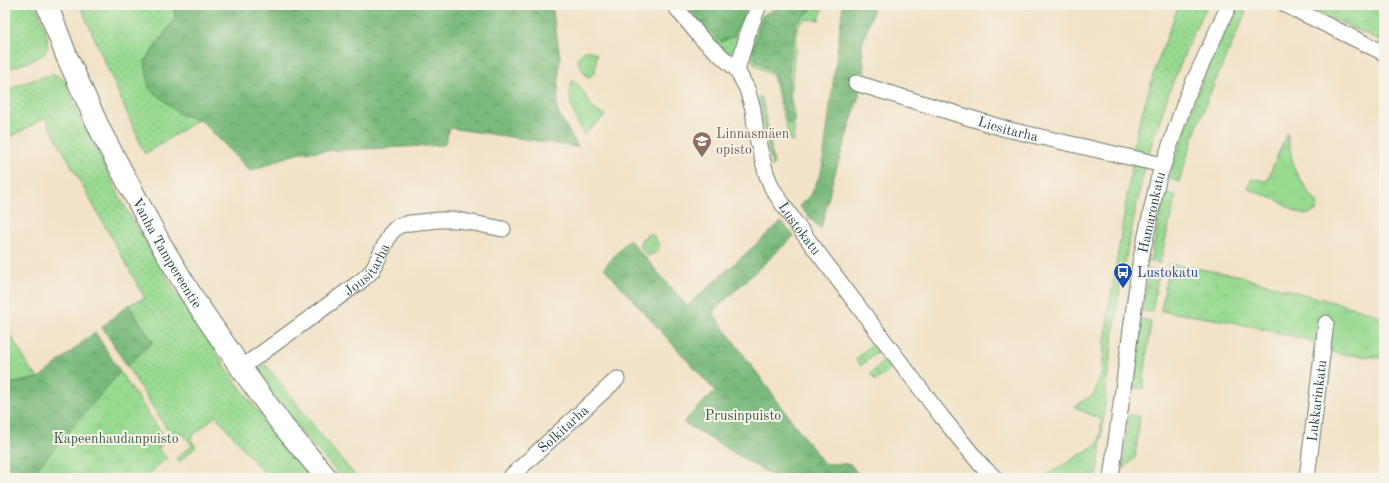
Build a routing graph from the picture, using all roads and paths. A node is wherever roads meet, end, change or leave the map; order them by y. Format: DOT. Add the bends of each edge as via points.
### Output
graph roads {
  1 [pos="47,5"];
  2 [pos="674,5"];
  3 [pos="759,5"];
  4 [pos="1229,5"];
  5 [pos="1286,5"];
  6 [pos="1384,53"];
  7 [pos="737,70"];
  8 [pos="856,83"];
  9 [pos="1163,165"];
  10 [pos="503,229"];
  11 [pos="1326,323"];
  12 [pos="241,368"];
  13 [pos="617,379"];
  14 [pos="327,478"];
  15 [pos="509,478"];
  16 [pos="995,478"];
  17 [pos="1112,478"];
  18 [pos="1307,478"];
  1 -- 12 [label="main road, Vanha Tampereentie" via="67,58 102,134 160,243 191,295"];
  2 -- 7 [label="street, Lustokatu" via="698,34"];
  3 -- 7 [label="street"];
  4 -- 9 [label="street, Hamaronkatu" via="1187,96"];
  5 -- 6 [label="street"];
  7 -- 16 [label="street, Lustokatu" via="753,109 760,153 772,188 941,416 981,465"];
  8 -- 9 [label="street, Liesitarha" via="1006,129"];
  9 -- 17 [label="street, Hamaronkatu" via="1140,263"];
  10 -- 12 [label="street, Jousitarha" via="458,220 398,226 390,234 372,271 361,281"];
  11 -- 18 [label="street, Lukkarinkatu"];
  12 -- 14 [label="main road, Vanha Tampereentie" via="283,426"];
  13 -- 15 [label="street, Solkitarha"];
}
